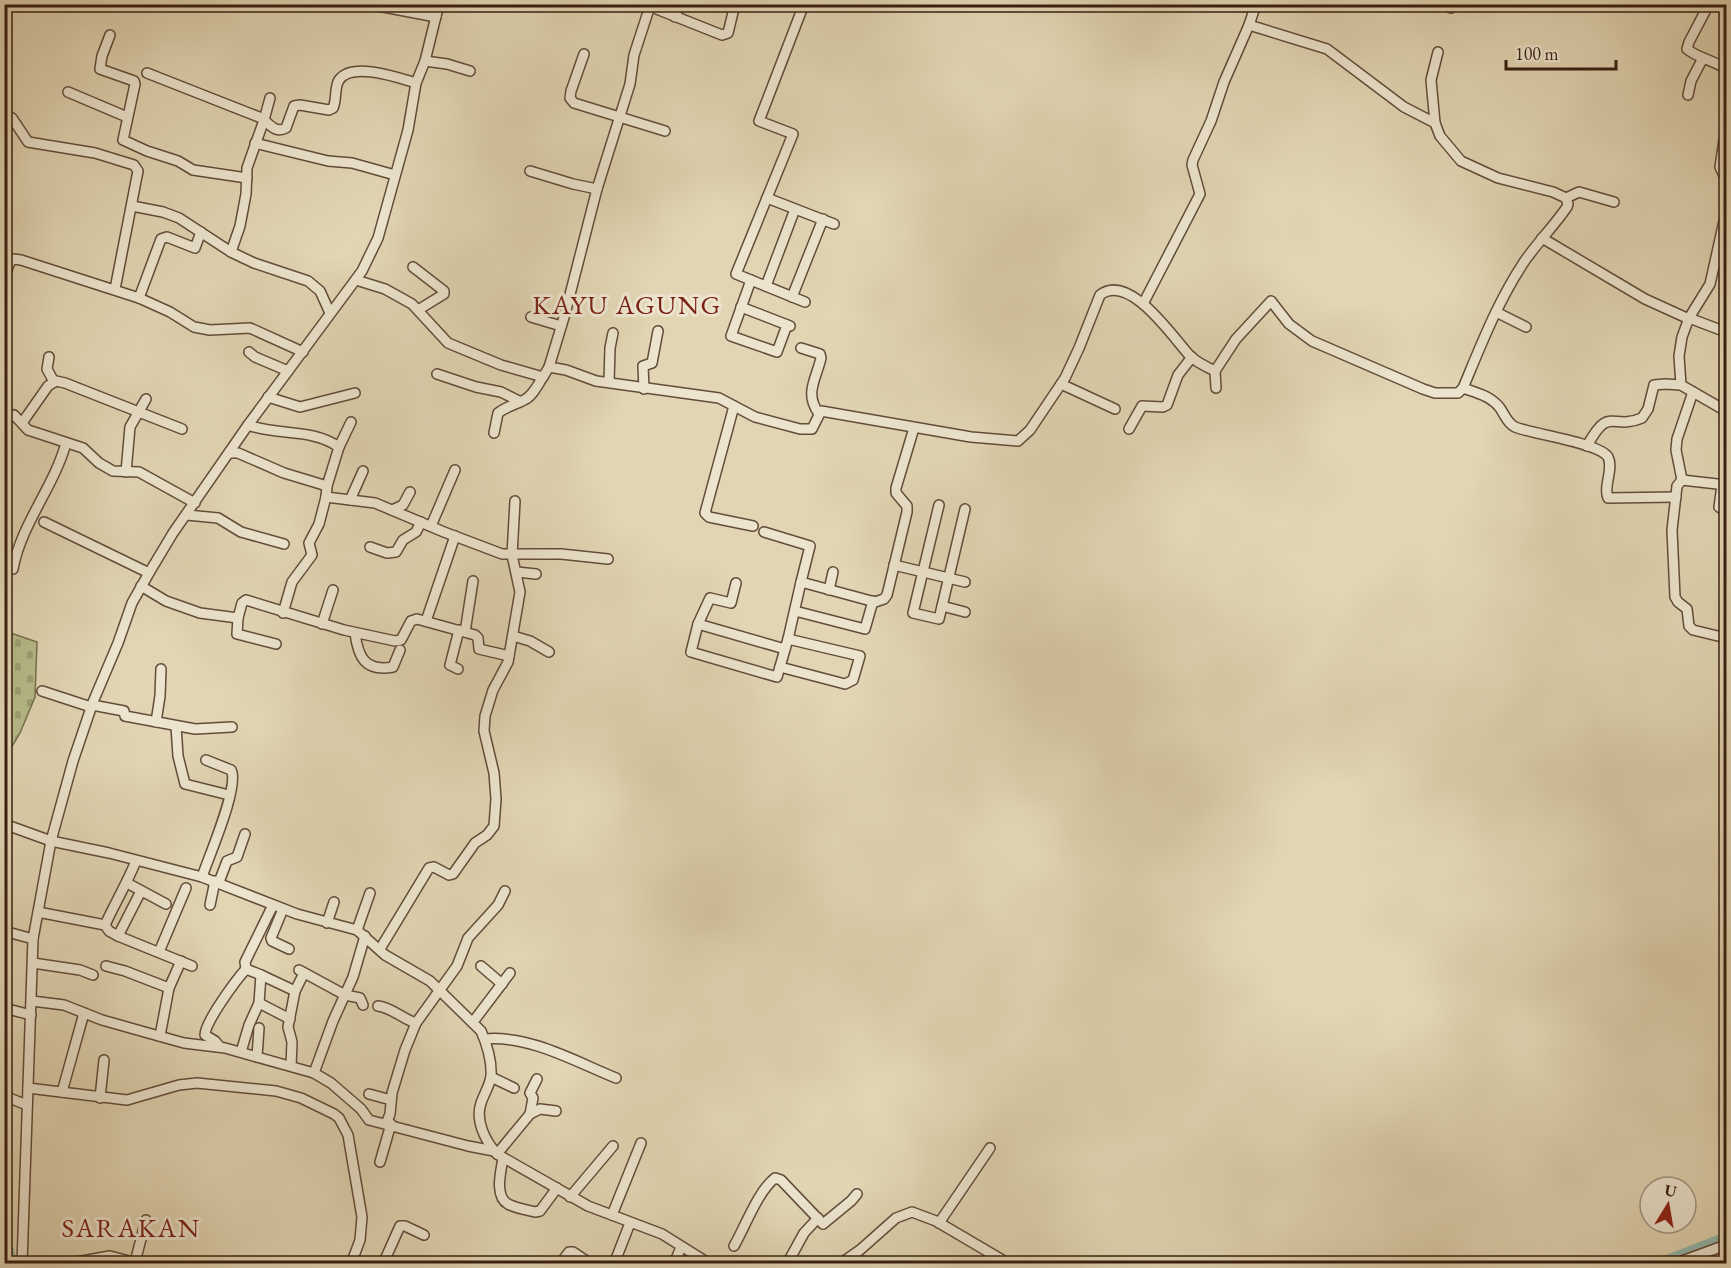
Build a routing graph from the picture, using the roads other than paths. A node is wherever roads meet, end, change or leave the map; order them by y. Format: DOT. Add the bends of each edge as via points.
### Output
graph roads {
  1 [pos="368,4"];
  2 [pos="439,4"];
  3 [pos="680,4"];
  4 [pos="735,4"];
  5 [pos="804,4"];
  6 [pos="1256,4"];
  7 [pos="1709,4"];
  8 [pos="647,5"];
  9 [pos="436,17"];
  10 [pos="675,17"];
  11 [pos="1249,25"];
  12 [pos="110,35"];
  13 [pos="1438,52"];
  14 [pos="584,54"];
  15 [pos="1703,58"];
  16 [pos="425,61"];
  17 [pos="1726,69"];
  18 [pos="470,71"];
  19 [pos="147,73"];
  20 [pos="416,83"];
  21 [pos="68,92"];
  22 [pos="1688,95"];
  23 [pos="270,98"];
  24 [pos="127,117"];
  25 [pos="619,117"];
  26 [pos="12,118"];
  27 [pos="264,120"];
  28 [pos="1435,123"];
  29 [pos="1726,127"];
  30 [pos="664,131"];
  31 [pos="123,140"];
  32 [pos="255,143"];
  33 [pos="121,161"];
  34 [pos="530,171"];
  35 [pos="395,175"];
  36 [pos="247,178"];
  37 [pos="1726,180"];
  38 [pos="597,189"];
  39 [pos="767,198"];
  40 [pos="1566,198"];
  41 [pos="1614,202"];
  42 [pos="132,206"];
  43 [pos="795,209"];
  44 [pos="1726,212"];
  45 [pos="823,219"];
  46 [pos="834,224"];
  47 [pos="201,232"];
  48 [pos="1542,238"];
  49 [pos="231,252"];
  50 [pos="413,267"];
  51 [pos="4,278"];
  52 [pos="356,280"];
  53 [pos="751,280"];
  54 [pos="766,286"];
  55 [pos="115,289"];
  56 [pos="792,297"];
  57 [pos="139,298"];
  58 [pos="805,302"];
  59 [pos="1143,304"];
  60 [pos="741,307"];
  61 [pos="418,310"];
  62 [pos="1496,312"];
  63 [pos="330,313"];
  64 [pos="531,316"];
  65 [pos="1689,318"];
  66 [pos="561,326"];
  67 [pos="1526,327"];
  68 [pos="658,331"];
  69 [pos="1726,332"];
  70 [pos="613,333"];
  71 [pos="801,348"];
  72 [pos="249,352"];
  73 [pos="303,352"];
  74 [pos="49,357"];
  75 [pos="1192,357"];
  76 [pos="549,367"];
  77 [pos="288,371"];
  78 [pos="1215,371"];
  79 [pos="437,374"];
  80 [pos="543,377"];
  81 [pos="54,382"];
  82 [pos="609,382"];
  83 [pos="1061,384"];
  84 [pos="1681,385"];
  85 [pos="1216,388"];
  86 [pos="1463,388"];
  87 [pos="644,389"];
  88 [pos="1693,392"];
  89 [pos="354,393"];
  90 [pos="268,397"];
  91 [pos="146,399"];
  92 [pos="519,401"];
  93 [pos="734,406"];
  94 [pos="1115,409"];
  95 [pos="1726,411"];
  96 [pos="137,413"];
  97 [pos="819,414"];
  98 [pos="4,420"];
  99 [pos="351,422"];
  100 [pos="22,423"];
  101 [pos="248,425"];
  102 [pos="914,428"];
  103 [pos="182,429"];
  104 [pos="1130,429"];
  105 [pos="494,433"];
  106 [pos="66,443"];
  107 [pos="1587,446"];
  108 [pos="339,447"];
  109 [pos="230,453"];
  110 [pos="455,470"];
  111 [pos="363,471"];
  112 [pos="126,472"];
  113 [pos="1682,480"];
  114 [pos="1724,485"];
  115 [pos="327,486"];
  116 [pos="410,492"];
  117 [pos="326,497"];
  118 [pos="1676,497"];
  119 [pos="350,500"];
  120 [pos="515,501"];
  121 [pos="195,503"];
  122 [pos="939,505"];
  123 [pos="965,509"];
  124 [pos="392,510"];
  125 [pos="1726,512"];
  126 [pos="187,515"];
  127 [pos="44,522"];
  128 [pos="421,522"];
  129 [pos="431,526"];
  130 [pos="753,526"];
  131 [pos="765,532"];
  132 [pos="455,536"];
  133 [pos="284,544"];
  134 [pos="370,547"];
  135 [pos="512,555"];
  136 [pos="608,559"];
  137 [pos="894,565"];
  138 [pos="13,569"];
  139 [pos="517,572"];
  140 [pos="834,572"];
  141 [pos="923,572"];
  142 [pos="149,573"];
  143 [pos="536,574"];
  144 [pos="949,578"];
  145 [pos="473,580"];
  146 [pos="801,582"];
  147 [pos="965,582"];
  148 [pos="736,583"];
  149 [pos="141,586"];
  150 [pos="333,590"];
  151 [pos="829,590"];
  152 [pos="873,601"];
  153 [pos="942,606"];
  154 [pos="795,611"];
  155 [pos="965,612"];
  156 [pos="284,613"];
  157 [pos="238,618"];
  158 [pos="426,621"];
  159 [pos="322,624"];
  160 [pos="698,624"];
  161 [pos="462,631"];
  162 [pos="355,633"];
  163 [pos="513,636"];
  164 [pos="1726,638"];
  165 [pos="788,639"];
  166 [pos="276,644"];
  167 [pos="785,649"];
  168 [pos="400,650"];
  169 [pos="549,652"];
  170 [pos="509,656"];
  171 [pos="780,667"];
  172 [pos="160,669"];
  173 [pos="458,669"];
  174 [pos="42,691"];
  175 [pos="91,706"];
  176 [pos="156,722"];
  177 [pos="176,726"];
  178 [pos="232,727"];
  179 [pos="206,760"];
  180 [pos="229,795"];
  181 [pos="4,824"];
  182 [pos="245,834"];
  183 [pos="51,841"];
  184 [pos="136,861"];
  185 [pos="201,877"];
  186 [pos="217,882"];
  187 [pos="127,883"];
  188 [pos="186,888"];
  189 [pos="141,891"];
  190 [pos="505,891"];
  191 [pos="370,893"];
  192 [pos="334,902"];
  193 [pos="166,904"];
  194 [pos="210,905"];
  195 [pos="278,907"];
  196 [pos="38,912"];
  197 [pos="327,922"];
  198 [pos="105,925"];
  199 [pos="4,930"];
  200 [pos="357,930"];
  201 [pos="118,936"];
  202 [pos="365,936"];
  203 [pos="33,939"];
  204 [pos="289,949"];
  205 [pos="380,949"];
  206 [pos="159,952"];
  207 [pos="181,961"];
  208 [pos="33,963"];
  209 [pos="106,966"];
  210 [pos="192,966"];
  211 [pos="481,966"];
  212 [pos="246,969"];
  213 [pos="510,974"];
  214 [pos="93,975"];
  215 [pos="261,975"];
  216 [pos="502,984"];
  217 [pos="169,988"];
  218 [pos="440,989"];
  219 [pos="295,991"];
  220 [pos="345,995"];
  221 [pos="32,1001"];
  222 [pos="259,1003"];
  223 [pos="363,1005"];
  224 [pos="378,1006"];
  225 [pos="4,1008"];
  226 [pos="84,1013"];
  227 [pos="31,1015"];
  228 [pos="290,1019"];
  229 [pos="473,1022"];
  230 [pos="416,1023"];
  231 [pos="259,1028"];
  232 [pos="160,1036"];
  233 [pos="485,1039"];
  234 [pos="220,1047"];
  235 [pos="240,1052"];
  236 [pos="258,1057"];
  237 [pos="104,1060"];
  238 [pos="291,1066"];
  239 [pos="314,1073"];
  240 [pos="491,1077"];
  241 [pos="616,1078"];
  242 [pos="537,1079"];
  243 [pos="28,1088"];
  244 [pos="514,1088"];
  245 [pos="62,1092"];
  246 [pos="369,1094"];
  247 [pos="4,1096"];
  248 [pos="100,1098"];
  249 [pos="391,1100"];
  250 [pos="27,1105"];
  251 [pos="556,1111"];
  252 [pos="530,1113"];
  253 [pos="388,1124"];
  254 [pos="641,1143"];
  255 [pos="613,1146"];
  256 [pos="990,1148"];
  257 [pos="498,1154"];
  258 [pos="380,1162"];
  259 [pos="557,1188"];
  260 [pos="857,1194"];
  261 [pos="570,1197"];
  262 [pos="612,1215"];
  263 [pos="818,1218"];
  264 [pos="146,1220"];
  265 [pos="630,1223"];
  266 [pos="939,1223"];
  267 [pos="424,1235"];
  268 [pos="1726,1245"];
  269 [pos="734,1246"];
  270 [pos="681,1247"];
  271 [pos="4,1259"];
  272 [pos="6,1263"];
  273 [pos="22,1263"];
  274 [pos="65,1263"];
  275 [pos="138,1263"];
  276 [pos="351,1263"];
  277 [pos="383,1263"];
  278 [pos="560,1263"];
  279 [pos="591,1263"];
  280 [pos="614,1263"];
  281 [pos="674,1263"];
  282 [pos="710,1263"];
  283 [pos="787,1263"];
  284 [pos="840,1263"];
  285 [pos="1009,1263"];
  286 [pos="1674,1263"];
  1 -- 9 [label="street"];
  2 -- 9 [label="street"];
  3 -- 10 [label="street"];
  4 -- 10 [label="street" via="725,35"];
  5 -- 39 [label="street" via="759,121 793,134"];
  6 -- 11 [label="street"];
  7 -- 15 [label="street" via="1687,49"];
  8 -- 10 [label="street"];
  8 -- 25 [label="street"];
  9 -- 16 [label="street"];
  11 -- 28 [label="street" via="1322,46 1404,107"];
  11 -- 59 [label="street" via="1193,160 1200,194"];
  12 -- 24 [label="street" via="100,69 135,82"];
  13 -- 28 [label="street" via="1431,85"];
  14 -- 25 [label="street" via="570,98 578,105"];
  15 -- 17 [label="street"];
  15 -- 22 [label="street"];
  16 -- 18 [label="street"];
  16 -- 20 [label="street"];
  19 -- 27 [label="street"];
  20 -- 27 [label="street" via="376,72 344,75 338,81 332,109 294,106 282,130 275,130"];
  20 -- 35 [label="street"];
  21 -- 24 [label="street"];
  23 -- 27 [label="street"];
  24 -- 31 [label="street"];
  25 -- 30 [label="street"];
  25 -- 38 [label="street"];
  26 -- 33 [label="street" via="28,141"];
  27 -- 32 [label="street"];
  28 -- 40 [label="street" via="1440,136 1461,161 1498,178"];
  29 -- 37 [label="street" via="1720,167"];
  31 -- 33 [label="street"];
  31 -- 36 [label="street" via="193,170"];
  32 -- 35 [label="street"];
  32 -- 36 [label="street"];
  33 -- 42 [label="street" via="134,165 138,171"];
  34 -- 38 [label="street"];
  35 -- 52 [label="street" via="378,238"];
  36 -- 49 [label="street" via="240,226"];
  38 -- 66 [label="street"];
  39 -- 43 [label="street"];
  39 -- 53 [label="street" via="736,274"];
  40 -- 41 [label="street" via="1579,192"];
  40 -- 48 [label="street" via="1567,207"];
  42 -- 47 [label="street" via="170,215"];
  42 -- 55 [label="street"];
  43 -- 45 [label="street"];
  43 -- 54 [label="street"];
  44 -- 65 [label="street" via="1710,284"];
  45 -- 46 [label="street"];
  45 -- 56 [label="street"];
  47 -- 49 [label="street"];
  47 -- 57 [label="street" via="195,248 166,237 161,240"];
  48 -- 62 [label="street" via="1524,261"];
  48 -- 65 [label="street" via="1645,299"];
  49 -- 63 [label="street" via="309,280 320,291"];
  50 -- 61 [label="street" via="444,291"];
  51 -- 55 [label="street" via="10,262 17,259"];
  52 -- 61 [label="street" via="385,289"];
  52 -- 63 [label="street"];
  53 -- 54 [label="street"];
  53 -- 60 [label="street"];
  54 -- 56 [label="street"];
  55 -- 57 [label="street"];
  56 -- 58 [label="street"];
  57 -- 73 [label="street" via="194,327 250,328"];
  59 -- 75 [label="street"];
  59 -- 83 [label="street" via="1119,289 1100,295"];
  60 -- 60 [label="street" via="730,336 777,352 790,326"];
  61 -- 80 [label="street" via="448,343"];
  62 -- 67 [label="street"];
  62 -- 86 [label="street"];
  63 -- 73 [label="street"];
  64 -- 66 [label="street"];
  65 -- 69 [label="street"];
  65 -- 84 [label="street" via="1679,356"];
  66 -- 76 [label="street"];
  68 -- 87 [label="street" via="652,363 643,366"];
  70 -- 82 [label="street"];
  71 -- 97 [label="street" via="820,354 811,396 811,404"];
  72 -- 77 [label="street"];
  73 -- 77 [label="street"];
  74 -- 81 [label="street" via="47,369"];
  75 -- 78 [label="street"];
  75 -- 104 [label="street" via="1178,375 1167,405 1142,406"];
  76 -- 80 [label="street"];
  76 -- 82 [label="street"];
  77 -- 90 [label="street"];
  78 -- 85 [label="street"];
  78 -- 86 [label="street" via="1236,339 1271,301 1289,324 1312,341 1435,393 1453,394"];
  79 -- 92 [label="street"];
  80 -- 92 [label="street" via="531,394"];
  81 -- 96 [label="street" via="66,383"];
  81 -- 100 [label="street"];
  82 -- 87 [label="street"];
  83 -- 94 [label="street"];
  83 -- 102 [label="street" via="1020,440"];
  84 -- 88 [label="street"];
  84 -- 107 [label="street" via="1654,385 1642,418 1608,420"];
  86 -- 107 [label="street" via="1494,401 1510,425"];
  87 -- 93 [label="street" via="719,398"];
  88 -- 95 [label="street"];
  88 -- 113 [label="street" via="1677,439"];
  89 -- 90 [label="street" via="300,407"];
  90 -- 101 [label="street"];
  91 -- 96 [label="street"];
  92 -- 105 [label="street" via="498,413"];
  93 -- 97 [label="street" via="755,417 810,430"];
  93 -- 130 [label="street" via="705,513"];
  96 -- 103 [label="street"];
  96 -- 112 [label="street" via="130,427"];
  97 -- 102 [label="street" via="838,413"];
  98 -- 100 [label="street" via="13,415"];
  99 -- 108 [label="street"];
  100 -- 106 [label="street" via="28,430"];
  101 -- 108 [label="street" via="312,435"];
  101 -- 109 [label="street"];
  102 -- 137 [label="street" via="896,488 907,512"];
  106 -- 112 [label="street" via="83,448 105,468"];
  106 -- 138 [label="street" via="18,549"];
  107 -- 118 [label="street" via="1602,451 1609,460 1608,498"];
  108 -- 115 [label="street"];
  109 -- 115 [label="street"];
  109 -- 121 [label="street"];
  110 -- 129 [label="street"];
  111 -- 119 [label="street"];
  112 -- 121 [label="street" via="141,472"];
  113 -- 114 [label="street"];
  113 -- 118 [label="street"];
  114 -- 125 [label="street" via="1719,507"];
  115 -- 117 [label="street"];
  116 -- 124 [label="street" via="403,505"];
  117 -- 119 [label="street"];
  117 -- 156 [label="street" via="309,543 312,555 292,582"];
  118 -- 164 [label="street" via="1672,530 1675,597 1687,609 1693,630"];
  119 -- 124 [label="street"];
  120 -- 135 [label="street"];
  121 -- 126 [label="street"];
  122 -- 141 [label="street"];
  123 -- 144 [label="street"];
  124 -- 128 [label="street"];
  126 -- 133 [label="street" via="218,518 241,532"];
  126 -- 142 [label="street"];
  127 -- 142 [label="street"];
  128 -- 129 [label="street"];
  128 -- 134 [label="street" via="396,552"];
  129 -- 132 [label="street"];
  131 -- 146 [label="street" via="810,546"];
  132 -- 135 [label="street"];
  132 -- 158 [label="street"];
  135 -- 136 [label="street" via="561,554"];
  135 -- 139 [label="street"];
  137 -- 141 [label="street"];
  137 -- 152 [label="street" via="887,596 880,602"];
  139 -- 143 [label="street"];
  139 -- 163 [label="street" via="519,592"];
  140 -- 151 [label="street"];
  141 -- 144 [label="street"];
  141 -- 153 [label="street" via="913,613 939,619"];
  142 -- 149 [label="street"];
  144 -- 147 [label="street"];
  144 -- 153 [label="street"];
  145 -- 161 [label="street"];
  146 -- 151 [label="street"];
  146 -- 154 [label="street"];
  148 -- 160 [label="street" via="731,603 710,598"];
  149 -- 157 [label="street" via="166,601 200,613"];
  149 -- 175 [label="street"];
  150 -- 159 [label="street"];
  151 -- 152 [label="street"];
  152 -- 154 [label="street" via="866,629"];
  153 -- 155 [label="street"];
  154 -- 165 [label="street"];
  156 -- 157 [label="street" via="246,600"];
  156 -- 159 [label="street"];
  157 -- 166 [label="street" via="237,634"];
  158 -- 161 [label="street"];
  158 -- 162 [label="street" via="414,619 399,641"];
  159 -- 162 [label="street"];
  160 -- 167 [label="street"];
  160 -- 171 [label="street" via="691,652 777,677"];
  161 -- 170 [label="street" via="477,636 480,650"];
  161 -- 173 [label="street" via="450,665"];
  162 -- 168 [label="street" via="358,653 369,665 393,667"];
  163 -- 169 [label="street"];
  163 -- 170 [label="street"];
  165 -- 167 [label="street"];
  165 -- 171 [label="street" via="860,656 853,680 845,684"];
  167 -- 171 [label="street"];
  170 -- 205 [label="street" via="484,716 494,773 494,826 475,843 453,874 429,868"];
  172 -- 176 [label="street"];
  174 -- 175 [label="street"];
  175 -- 176 [label="street"];
  175 -- 183 [label="street"];
  176 -- 177 [label="street"];
  177 -- 178 [label="street"];
  177 -- 180 [label="street" via="185,784"];
  179 -- 180 [label="street" via="234,773"];
  180 -- 185 [label="street"];
  181 -- 183 [label="street"];
  182 -- 186 [label="street" via="237,857 227,861"];
  183 -- 184 [label="street"];
  183 -- 196 [label="street"];
  184 -- 185 [label="street"];
  184 -- 187 [label="street"];
  185 -- 186 [label="street"];
  186 -- 194 [label="street"];
  186 -- 195 [label="street"];
  187 -- 189 [label="street"];
  187 -- 198 [label="street"];
  188 -- 206 [label="street"];
  189 -- 193 [label="street"];
  189 -- 201 [label="street"];
  190 -- 218 [label="street" via="498,905 468,938 457,966"];
  191 -- 200 [label="street"];
  192 -- 197 [label="street"];
  195 -- 197 [label="street"];
  195 -- 204 [label="street" via="271,938"];
  195 -- 212 [label="street" via="245,962"];
  196 -- 198 [label="street"];
  196 -- 203 [label="street"];
  197 -- 200 [label="street"];
  198 -- 201 [label="street"];
  199 -- 203 [label="street"];
  200 -- 202 [label="street"];
  201 -- 206 [label="street"];
  202 -- 205 [label="street"];
  202 -- 220 [label="street"];
  203 -- 208 [label="street"];
  205 -- 218 [label="street"];
  206 -- 207 [label="street"];
  207 -- 210 [label="street"];
  207 -- 217 [label="street"];
  208 -- 214 [label="street"];
  208 -- 221 [label="street"];
  209 -- 217 [label="street"];
  211 -- 216 [label="street"];
  212 -- 215 [label="street"];
  212 -- 234 [label="street" via="205,1030 205,1035"];
  213 -- 216 [label="street"];
  215 -- 219 [label="street"];
  215 -- 222 [label="street"];
  216 -- 229 [label="street"];
  217 -- 232 [label="street"];
  218 -- 229 [label="street"];
  218 -- 230 [label="street"];
  219 -- 220 [label="street" via="302,972"];
  219 -- 228 [label="street"];
  220 -- 223 [label="street" via="360,998"];
  220 -- 239 [label="street"];
  221 -- 226 [label="street" via="64,1005"];
  221 -- 227 [label="street"];
  222 -- 228 [label="street"];
  222 -- 235 [label="street"];
  224 -- 230 [label="street"];
  225 -- 227 [label="street"];
  226 -- 232 [label="street"];
  226 -- 245 [label="street"];
  227 -- 243 [label="street"];
  228 -- 238 [label="street"];
  229 -- 233 [label="street"];
  230 -- 249 [label="street"];
  231 -- 236 [label="street"];
  232 -- 234 [label="street"];
  233 -- 240 [label="street"];
  233 -- 241 [label="street" via="502,1038 534,1045"];
  234 -- 235 [label="street"];
  235 -- 236 [label="street"];
  236 -- 238 [label="street"];
  237 -- 248 [label="street"];
  238 -- 239 [label="street"];
  239 -- 253 [label="street" via="331,1083 369,1120"];
  240 -- 244 [label="street"];
  240 -- 257 [label="street" via="479,1117"];
  242 -- 252 [label="street" via="531,1092"];
  243 -- 245 [label="street"];
  243 -- 250 [label="street"];
  245 -- 248 [label="street"];
  246 -- 249 [label="street"];
  247 -- 250 [label="street"];
  248 -- 276 [label="street" via="134,1099 197,1083 276,1091 334,1114 348,1135 362,1217 360,1240"];
  249 -- 253 [label="street"];
  250 -- 273 [label="street"];
  251 -- 252 [label="street" via="540,1109"];
  252 -- 257 [label="street"];
  253 -- 257 [label="street"];
  253 -- 258 [label="street"];
  254 -- 262 [label="street"];
  255 -- 261 [label="street"];
  256 -- 266 [label="street"];
  257 -- 259 [label="street"];
  257 -- 259 [label="street" via="502,1199 508,1204 540,1211"];
  259 -- 261 [label="street"];
  260 -- 263 [label="street" via="823,1224"];
  261 -- 262 [label="street"];
  262 -- 265 [label="street"];
  263 -- 269 [label="street" via="776,1178"];
  263 -- 283 [label="street" via="804,1233"];
  264 -- 275 [label="street"];
  265 -- 270 [label="street" via="662,1234"];
  265 -- 280 [label="street"];
  266 -- 284 [label="street" via="916,1213 902,1214"];
  266 -- 285 [label="street"];
  267 -- 277 [label="street" via="400,1226"];
  268 -- 286 [label="street"];
  270 -- 281 [label="street"];
  270 -- 282 [label="street"];
  271 -- 272 [label="street"];
  274 -- 275 [label="street" via="110,1256"];
  278 -- 279 [label="street" via="568,1252"];
}
